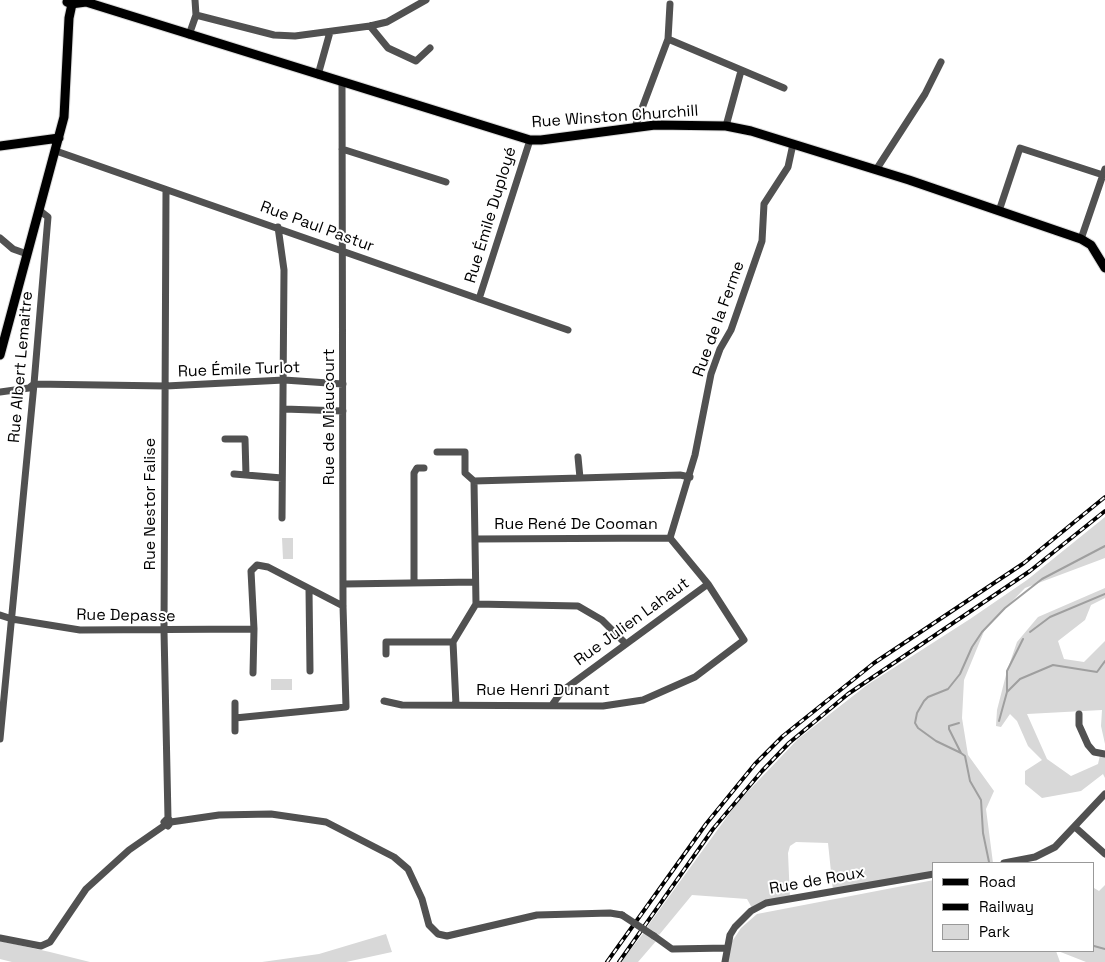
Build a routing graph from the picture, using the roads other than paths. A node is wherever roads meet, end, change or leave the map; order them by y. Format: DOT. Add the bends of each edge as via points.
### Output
graph roads {
  1 [pos="195,0"];
  2 [pos="426,0"];
  3 [pos="85,1"];
  4 [pos="71,2"];
  5 [pos="670,4"];
  6 [pos="196,15"];
  7 [pos="370,26"];
  8 [pos="330,32"];
  9 [pos="189,35"];
  10 [pos="668,39"];
  11 [pos="430,48"];
  12 [pos="941,62"];
  13 [pos="741,71"];
  14 [pos="318,75"];
  15 [pos="342,82"];
  16 [pos="784,88"];
  17 [pos="726,126"];
  18 [pos="635,127"];
  19 [pos="59,138"];
  20 [pos="530,140"];
  21 [pos="793,144"];
  22 [pos="0,146"];
  23 [pos="342,149"];
  24 [pos="56,151"];
  25 [pos="876,170"];
  26 [pos="1103,178"];
  27 [pos="446,182"];
  28 [pos="166,190"];
  29 [pos="40,210"];
  30 [pos="999,211"];
  31 [pos="278,227"];
  32 [pos="0,238"];
  33 [pos="1081,239"];
  34 [pos="342,251"];
  35 [pos="27,254"];
  36 [pos="1105,268"];
  37 [pos="480,299"];
  38 [pos="568,330"];
  39 [pos="0,355"];
  40 [pos="284,380"];
  41 [pos="34,384"];
  42 [pos="343,384"];
  43 [pos="166,386"];
  44 [pos="0,392"];
  45 [pos="284,409"];
  46 [pos="343,411"];
  47 [pos="225,439"];
  48 [pos="437,452"];
  49 [pos="578,458"];
  50 [pos="424,468"];
  51 [pos="234,474"];
  52 [pos="246,475"];
  53 [pos="690,477"];
  54 [pos="282,478"];
  55 [pos="580,478"];
  56 [pos="474,481"];
  57 [pos="282,518"];
  58 [pos="670,538"];
  59 [pos="475,539"];
  60 [pos="475,582"];
  61 [pos="414,583"];
  62 [pos="344,584"];
  63 [pos="708,584"];
  64 [pos="309,589"];
  65 [pos="476,604"];
  66 [pos="343,606"];
  67 [pos="0,615"];
  68 [pos="12,620"];
  69 [pos="254,629"];
  70 [pos="164,631"];
  71 [pos="744,640"];
  72 [pos="453,642"];
  73 [pos="625,643"];
  74 [pos="386,654"];
  75 [pos="310,671"];
  76 [pos="253,673"];
  77 [pos="384,701"];
  78 [pos="235,703"];
  79 [pos="456,705"];
  80 [pos="552,705"];
  81 [pos="1079,714"];
  82 [pos="235,718"];
  83 [pos="235,731"];
  84 [pos="0,739"];
  85 [pos="1105,754"];
  86 [pos="1105,794"];
  87 [pos="168,822"];
  88 [pos="1074,827"];
  89 [pos="1105,854"];
  90 [pos="1008,862"];
  91 [pos="932,874"];
  92 [pos="0,938"];
  93 [pos="727,948"];
  94 [pos="725,962"];
  1 -- 6 [label="street"];
  2 -- 7 [label="street" via="387,22"];
  3 -- 4 [label="main road"];
  3 -- 9 [label="main road, Rue Winston Churchill"];
  4 -- 19 [label="main road" via="66,11 69,18 64,117"];
  5 -- 10 [label="street"];
  6 -- 8 [label="street" via="274,35"];
  6 -- 9 [label="street"];
  7 -- 8 [label="street"];
  7 -- 11 [label="street" via="388,48 416,61"];
  8 -- 14 [label="street"];
  9 -- 14 [label="main road, Rue Winston Churchill"];
  10 -- 13 [label="street"];
  10 -- 18 [label="street"];
  12 -- 25 [label="street" via="925,94"];
  13 -- 16 [label="street"];
  13 -- 17 [label="street"];
  14 -- 15 [label="main road, Rue Winston Churchill"];
  15 -- 20 [label="main road, Rue Winston Churchill"];
  15 -- 23 [label="street, Rue de Miaucourt"];
  17 -- 18 [label="main road, Rue Winston Churchill"];
  17 -- 21 [label="main road, Rue Winston Churchill"];
  18 -- 20 [label="main road, Rue Winston Churchill"];
  19 -- 22 [label="main road"];
  19 -- 24 [label="main road"];
  20 -- 37 [label="street, Rue Émile Duployé"];
  21 -- 25 [label="main road, Rue Winston Churchill"];
  21 -- 53 [label="street, Rue de la Ferme" via="788,167 764,204 762,241 732,330 720,349 711,374"];
  23 -- 27 [label="street"];
  23 -- 34 [label="street, Rue de Miaucourt"];
  24 -- 28 [label="street, Rue Paul Pastur"];
  24 -- 29 [label="main road"];
  25 -- 30 [label="main road, Rue Winston Churchill"];
  26 -- 30 [label="street" via="1020,148"];
  26 -- 33 [label="street"];
  28 -- 31 [label="street, Rue Paul Pastur"];
  28 -- 43 [label="street, Rue Nestor Falise"];
  29 -- 35 [label="main road"];
  29 -- 41 [label="street, Rue Albert Lemaitre" via="48,216"];
  30 -- 33 [label="main road, Rue Winston Churchill"];
  31 -- 34 [label="street, Rue Paul Pastur"];
  31 -- 40 [label="street" via="284,270"];
  32 -- 35 [label="street" via="13,249"];
  33 -- 36 [label="main road, Rue Winston Churchill" via="1091,245"];
  34 -- 37 [label="street, Rue Paul Pastur"];
  34 -- 42 [label="street, Rue de Miaucourt"];
  35 -- 39 [label="main road"];
  37 -- 38 [label="street, Rue Paul Pastur"];
  40 -- 42 [label="street, Rue Émile Turlot"];
  40 -- 43 [label="street, Rue Émile Turlot"];
  40 -- 45 [label="street"];
  41 -- 43 [label="street, Rue Émile Turlot"];
  41 -- 44 [label="street, Rue Émile Turlot" via="29,388"];
  41 -- 68 [label="street, Rue Albert Lemaitre"];
  42 -- 46 [label="street, Rue de Miaucourt"];
  43 -- 70 [label="street, Rue Nestor Falise"];
  45 -- 46 [label="street"];
  45 -- 54 [label="street"];
  46 -- 62 [label="street, Rue de Miaucourt"];
  47 -- 52 [label="street" via="245,439"];
  48 -- 56 [label="street" via="465,452 465,474"];
  49 -- 55 [label="street"];
  50 -- 61 [label="street" via="417,468 414,473"];
  51 -- 52 [label="street"];
  52 -- 54 [label="street"];
  53 -- 55 [label="street"];
  53 -- 58 [label="street, Rue de la Ferme"];
  54 -- 57 [label="street"];
  55 -- 56 [label="street"];
  56 -- 59 [label="street"];
  58 -- 59 [label="street, Rue René De Cooman"];
  58 -- 63 [label="street, Rue René De Cooman"];
  59 -- 60 [label="street"];
  60 -- 61 [label="street"];
  60 -- 65 [label="street"];
  61 -- 62 [label="street"];
  62 -- 66 [label="street, Rue de Miaucourt"];
  63 -- 71 [label="street, Rue René De Cooman"];
  63 -- 73 [label="street, Rue Julien Lahaut"];
  64 -- 66 [label="street"];
  64 -- 69 [label="street" via="257,565 251,572"];
  64 -- 75 [label="street"];
  65 -- 72 [label="street"];
  65 -- 73 [label="street" via="578,606 602,620"];
  66 -- 82 [label="street, Rue de Miaucourt" via="346,707"];
  67 -- 68 [label="street, Rue Depasse"];
  68 -- 70 [label="street, Rue Depasse" via="80,630"];
  68 -- 84 [label="street, Rue Albert Lemaitre"];
  69 -- 70 [label="street, Rue Depasse"];
  69 -- 76 [label="street"];
  70 -- 87 [label="street, Rue Nestor Falise"];
  71 -- 80 [label="street, Rue Henri Dunant" via="695,677 643,700 603,706"];
  72 -- 74 [label="street" via="386,642"];
  72 -- 79 [label="street"];
  73 -- 80 [label="street, Rue Julien Lahaut" via="562,690"];
  77 -- 79 [label="street, Rue Henri Dunant" via="402,705"];
  78 -- 82 [label="street"];
  79 -- 80 [label="street, Rue Henri Dunant"];
  81 -- 85 [label="street" via="1079,725 1088,745 1094,752"];
  82 -- 83 [label="street"];
  86 -- 88 [label="street"];
  87 -- 92 [label="street" via="129,850 86,889 50,942 41,946"];
  87 -- 93 [label="street, bridge" via="219,814 271,814 326,822 394,857 408,869 430,925 438,934 455,934 537,915 610,914 622,915 672,949"];
  88 -- 89 [label="street"];
  88 -- 90 [label="street" via="1046,853"];
  91 -- 93 [label="street, Rue de Roux" via="766,904 751,911 740,922 730,935"];
  93 -- 94 [label="street, Rue de Roux"];
}
